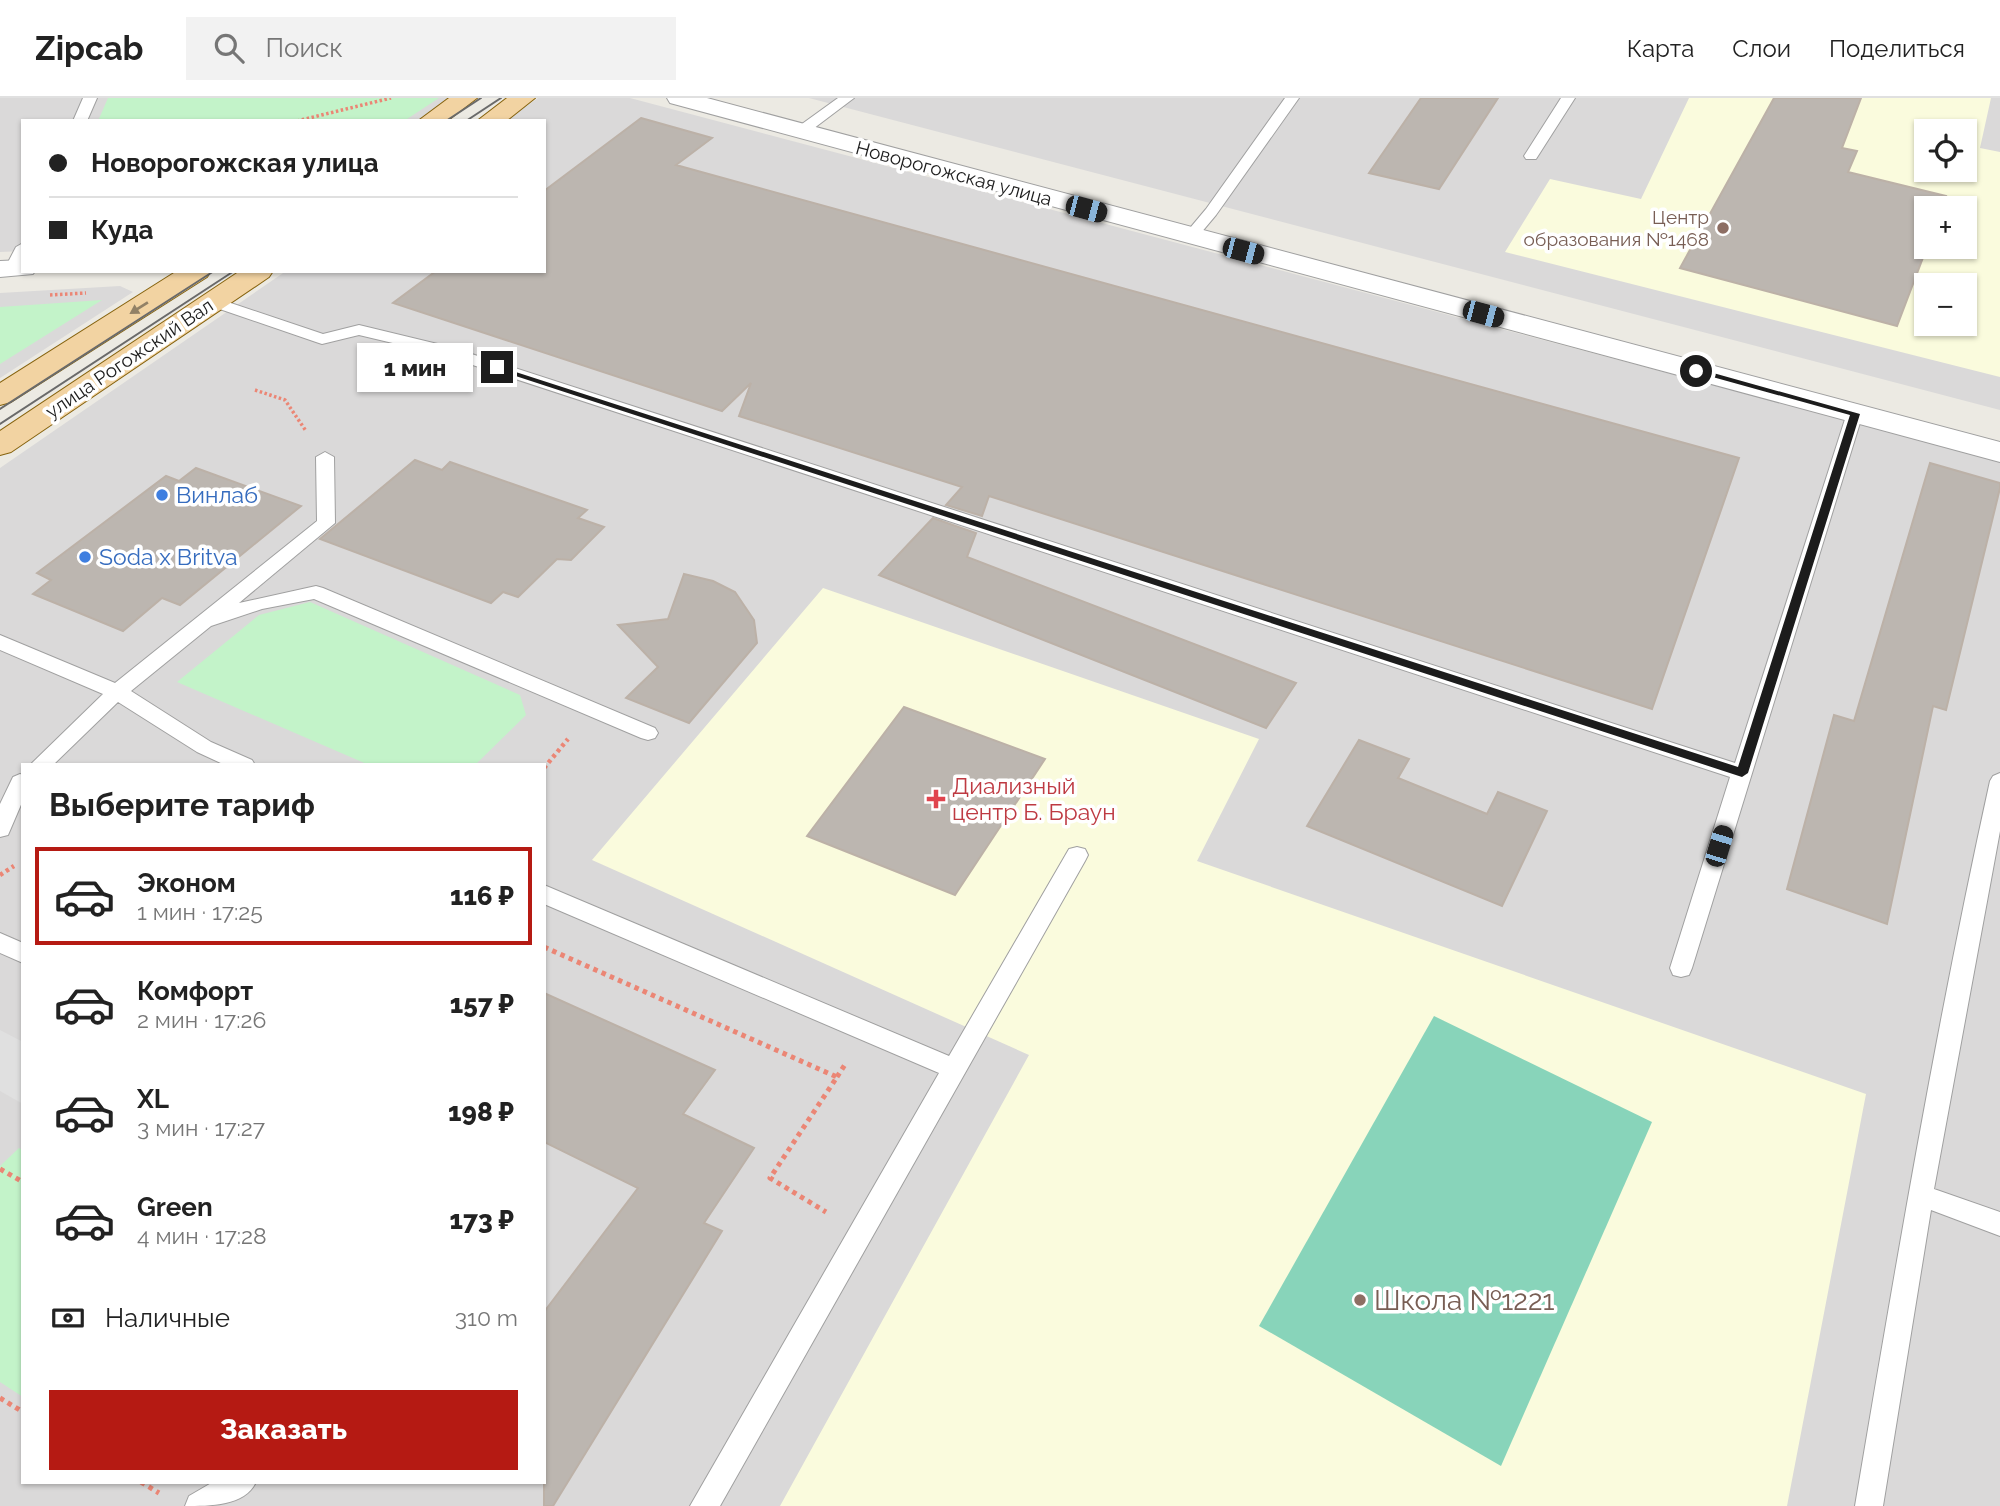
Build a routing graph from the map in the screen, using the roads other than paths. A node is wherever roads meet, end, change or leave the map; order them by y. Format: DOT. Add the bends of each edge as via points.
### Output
graph roads {
  1 [pos="90,98"];
  2 [pos="465,98"];
  3 [pos="523,98"];
  4 [pos="679,98"];
  5 [pos="847,98"];
  6 [pos="1292,98"];
  7 [pos="1568,98"];
  8 [pos="81,119"];
  9 [pos="433,119"];
  10 [pos="492,119"];
  11 [pos="800,132"];
  12 [pos="1531,156"];
  13 [pos="1190,237"];
  14 [pos="194,273"];
  15 [pos="256,273"];
  16 [pos="213,302"];
  17 [pos="0,396"];
  18 [pos="1855,414"];
  19 [pos="0,445"];
  20 [pos="2000,452"];
  21 [pos="325,457"];
  22 [pos="209,620"];
  23 [pos="0,642"];
  24 [pos="117,692"];
  25 [pos="648,733"];
  26 [pos="42,763"];
  27 [pos="240,763"];
  28 [pos="1742,773"];
  29 [pos="2000,781"];
  30 [pos="14,783"];
  31 [pos="0,829"];
  32 [pos="1077,856"];
  33 [pos="546,895"];
  34 [pos="0,943"];
  35 [pos="21,953"];
  36 [pos="1681,968"];
  37 [pos="954,1069"];
  38 [pos="1920,1195"];
  39 [pos="2000,1224"];
  40 [pos="238,1484"];
  41 [pos="199,1506"];
  42 [pos="704,1506"];
  43 [pos="1869,1506"];
  1 -- 8 [label="lane"];
  2 -- 9 [label="main road"];
  3 -- 10 [label="main road"];
  4 -- 11 [label="street, Новорогожская улица"];
  5 -- 11 [label="lane"];
  6 -- 13 [label="lane"];
  7 -- 12 [label="lane"];
  11 -- 13 [label="street, Новорогожская улица"];
  13 -- 18 [label="street, Новорогожская улица"];
  14 -- 17 [label="main road, улица Рогожский Вал, one-way"];
  15 -- 16 [label="main road, улица Рогожский Вал"];
  16 -- 19 [label="main road, улица Рогожский Вал"];
  16 -- 28 [label="lane" via="322,339 359,330 444,350"];
  18 -- 20 [label="street, Новорогожская улица"];
  18 -- 28 [label="lane"];
  21 -- 22 [label="lane" via="326,523"];
  22 -- 24 [label="lane"];
  22 -- 25 [label="lane" via="259,603 316,592"];
  23 -- 24 [label="lane"];
  24 -- 26 [label="lane"];
  24 -- 27 [label="lane" via="204,747"];
  28 -- 36 [label="lane"];
  29 -- 38 [label="lane" via="1973,901"];
  30 -- 31 [label="lane"];
  32 -- 37 [label="lane"];
  33 -- 37 [label="lane"];
  34 -- 35 [label="lane"];
  37 -- 42 [label="lane"];
  38 -- 39 [label="lane"];
  38 -- 43 [label="lane"];
  40 -- 41 [label="lane"];
}
